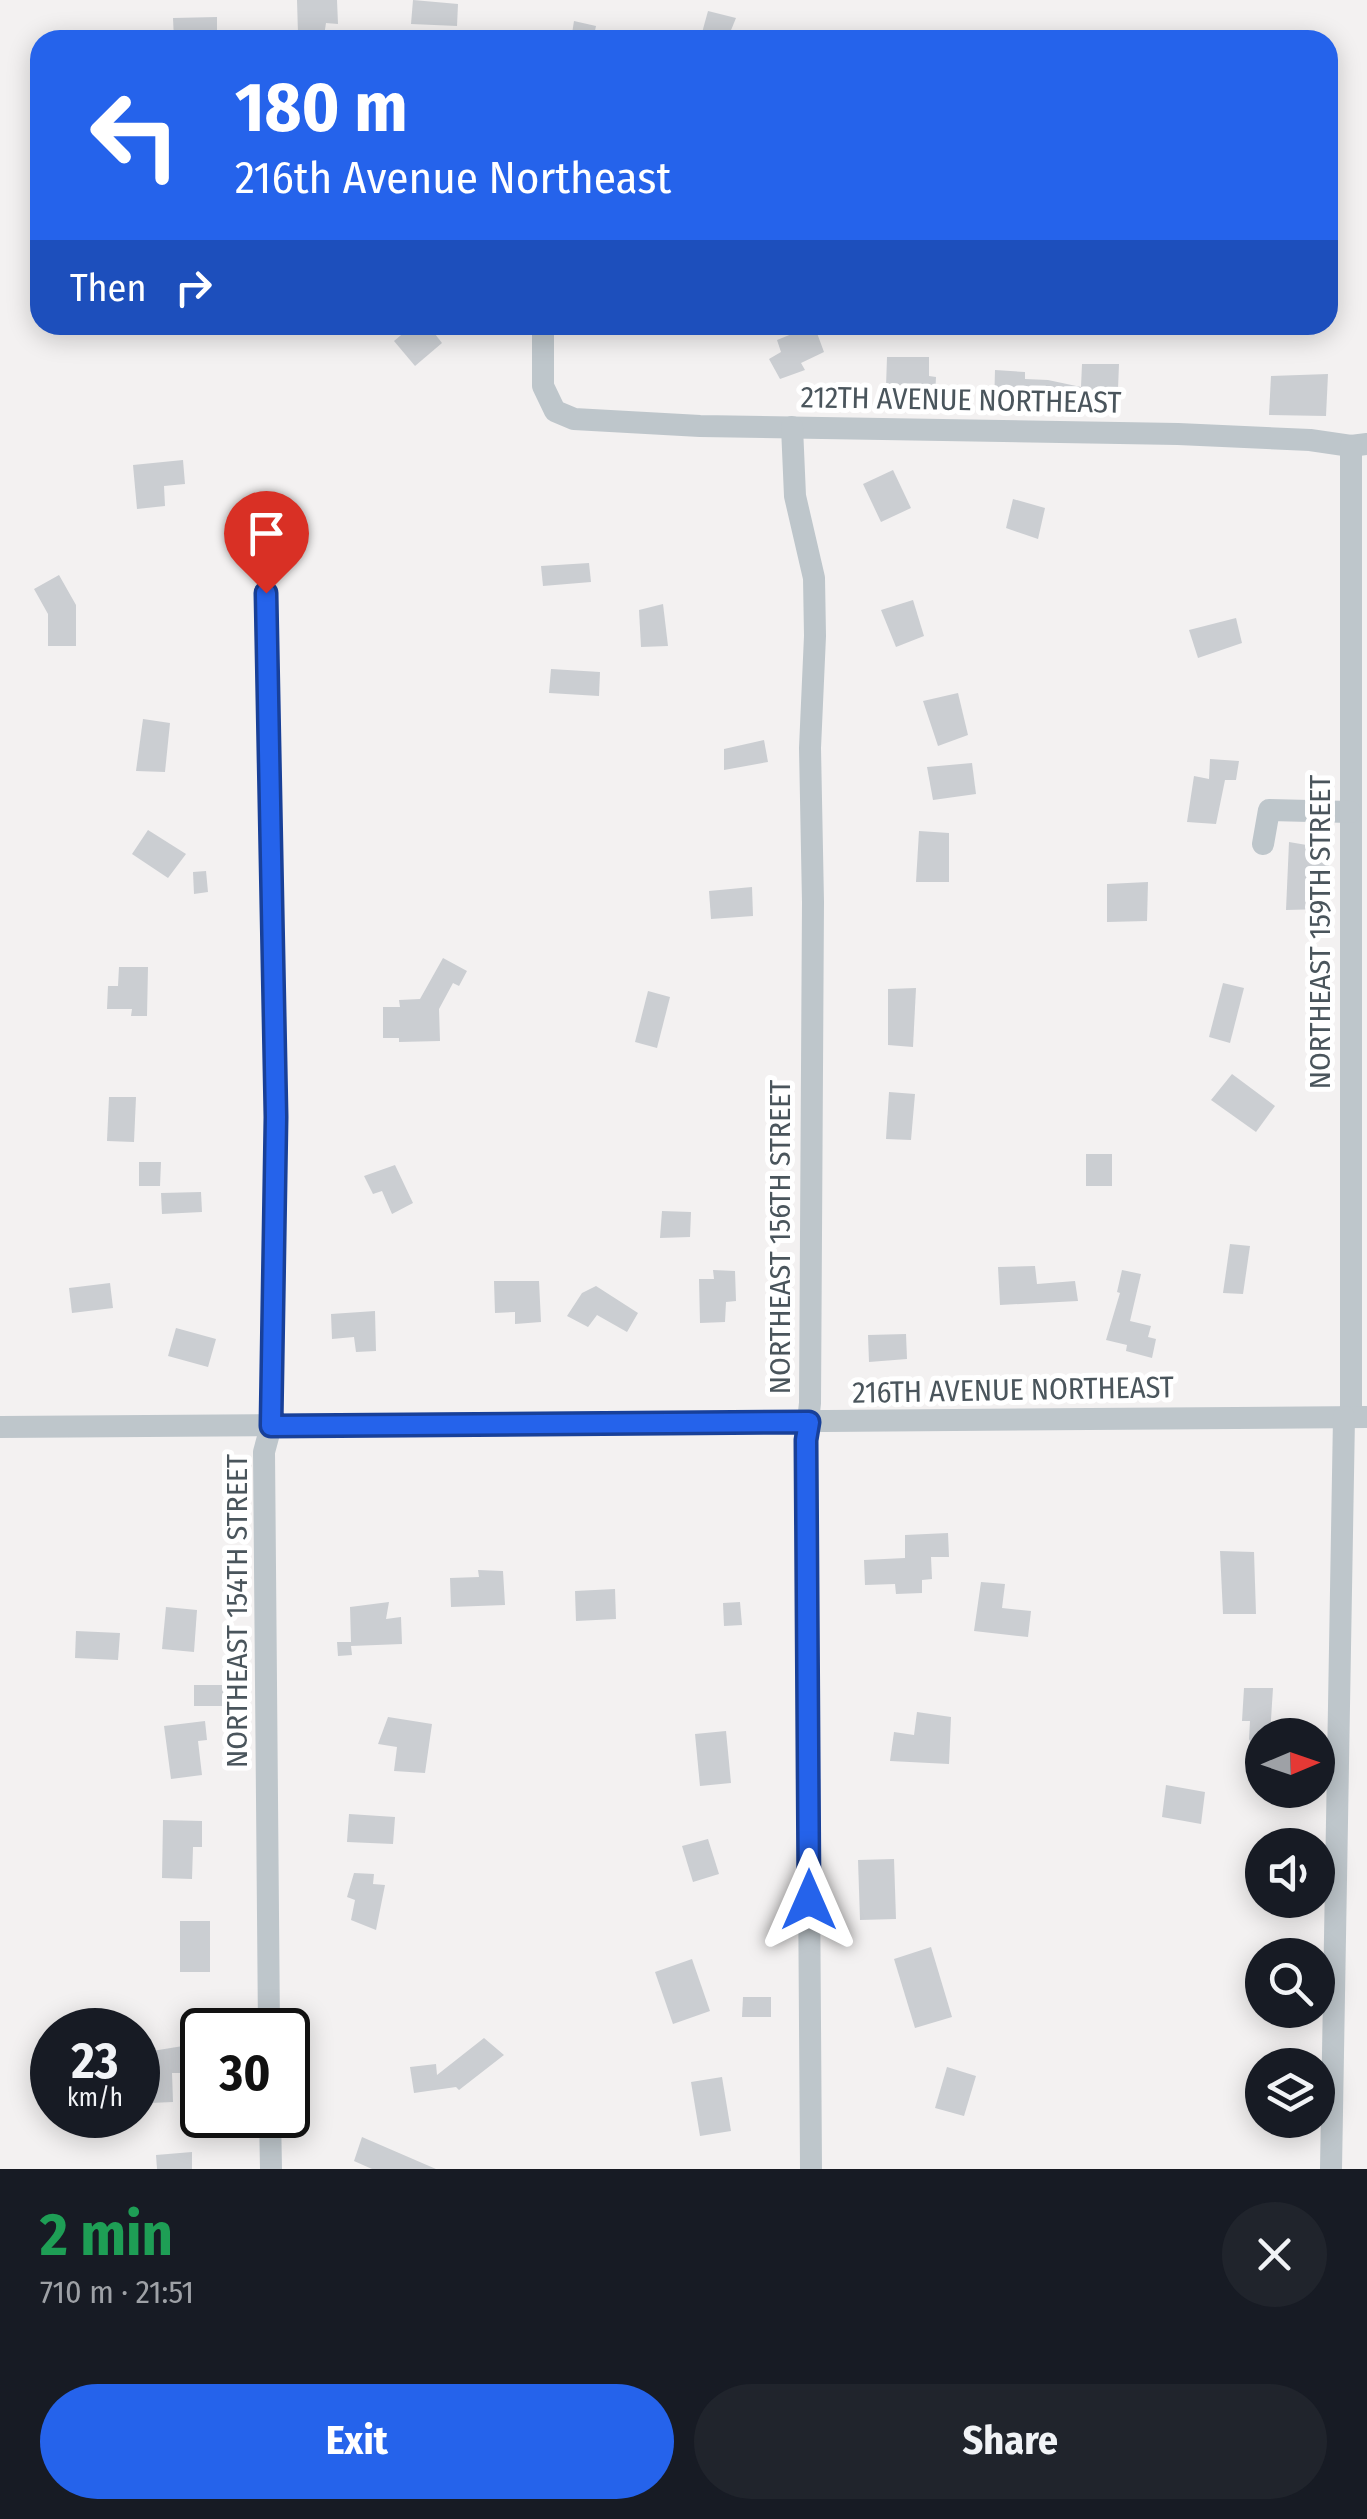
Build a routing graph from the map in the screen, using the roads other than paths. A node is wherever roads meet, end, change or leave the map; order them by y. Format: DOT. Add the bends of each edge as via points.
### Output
graph roads {
  1 [pos="543,335"];
  2 [pos="792,427"];
  3 [pos="1359,445"];
  4 [pos="266,593"];
  5 [pos="1350,812"];
  6 [pos="1263,844"];
  7 [pos="1354,1417"];
  8 [pos="809,1422"];
  9 [pos="271,1426"];
  10 [pos="0,1428"];
  11 [pos="269,2008"];
  12 [pos="270,2138"];
  13 [pos="271,2169"];
  14 [pos="811,2169"];
  15 [pos="1331,2169"];
  1 -- 2 [label="street, 212TH AVENUE NORTHEAST" via="544,386 556,411 574,418"];
  2 -- 3 [label="street, 212TH AVENUE NORTHEAST" via="1178,434"];
  2 -- 8 [label="street, NORTHEAST 156TH STREET" via="795,496 814,578 815,636"];
  3 -- 5 [label="street, NORTHEAST 159TH STREET"];
  4 -- 9 [label="street, NORTHEAST 154TH STREET" via="276,1117"];
  5 -- 6 [label="street" via="1269,810"];
  5 -- 7 [label="street, NORTHEAST 159TH STREET"];
  7 -- 8 [label="street, 216TH AVENUE NORTHEAST"];
  7 -- 15 [label="street, NORTHEAST 159TH STREET"];
  8 -- 9 [label="street, 216TH AVENUE NORTHEAST"];
  8 -- 14 [label="street, NORTHEAST 156TH STREET"];
  9 -- 10 [label="street, 216TH AVENUE NORTHEAST"];
  9 -- 11 [label="street, NORTHEAST 154TH STREET" via="264,1452"];
  12 -- 13 [label="street"];
}
